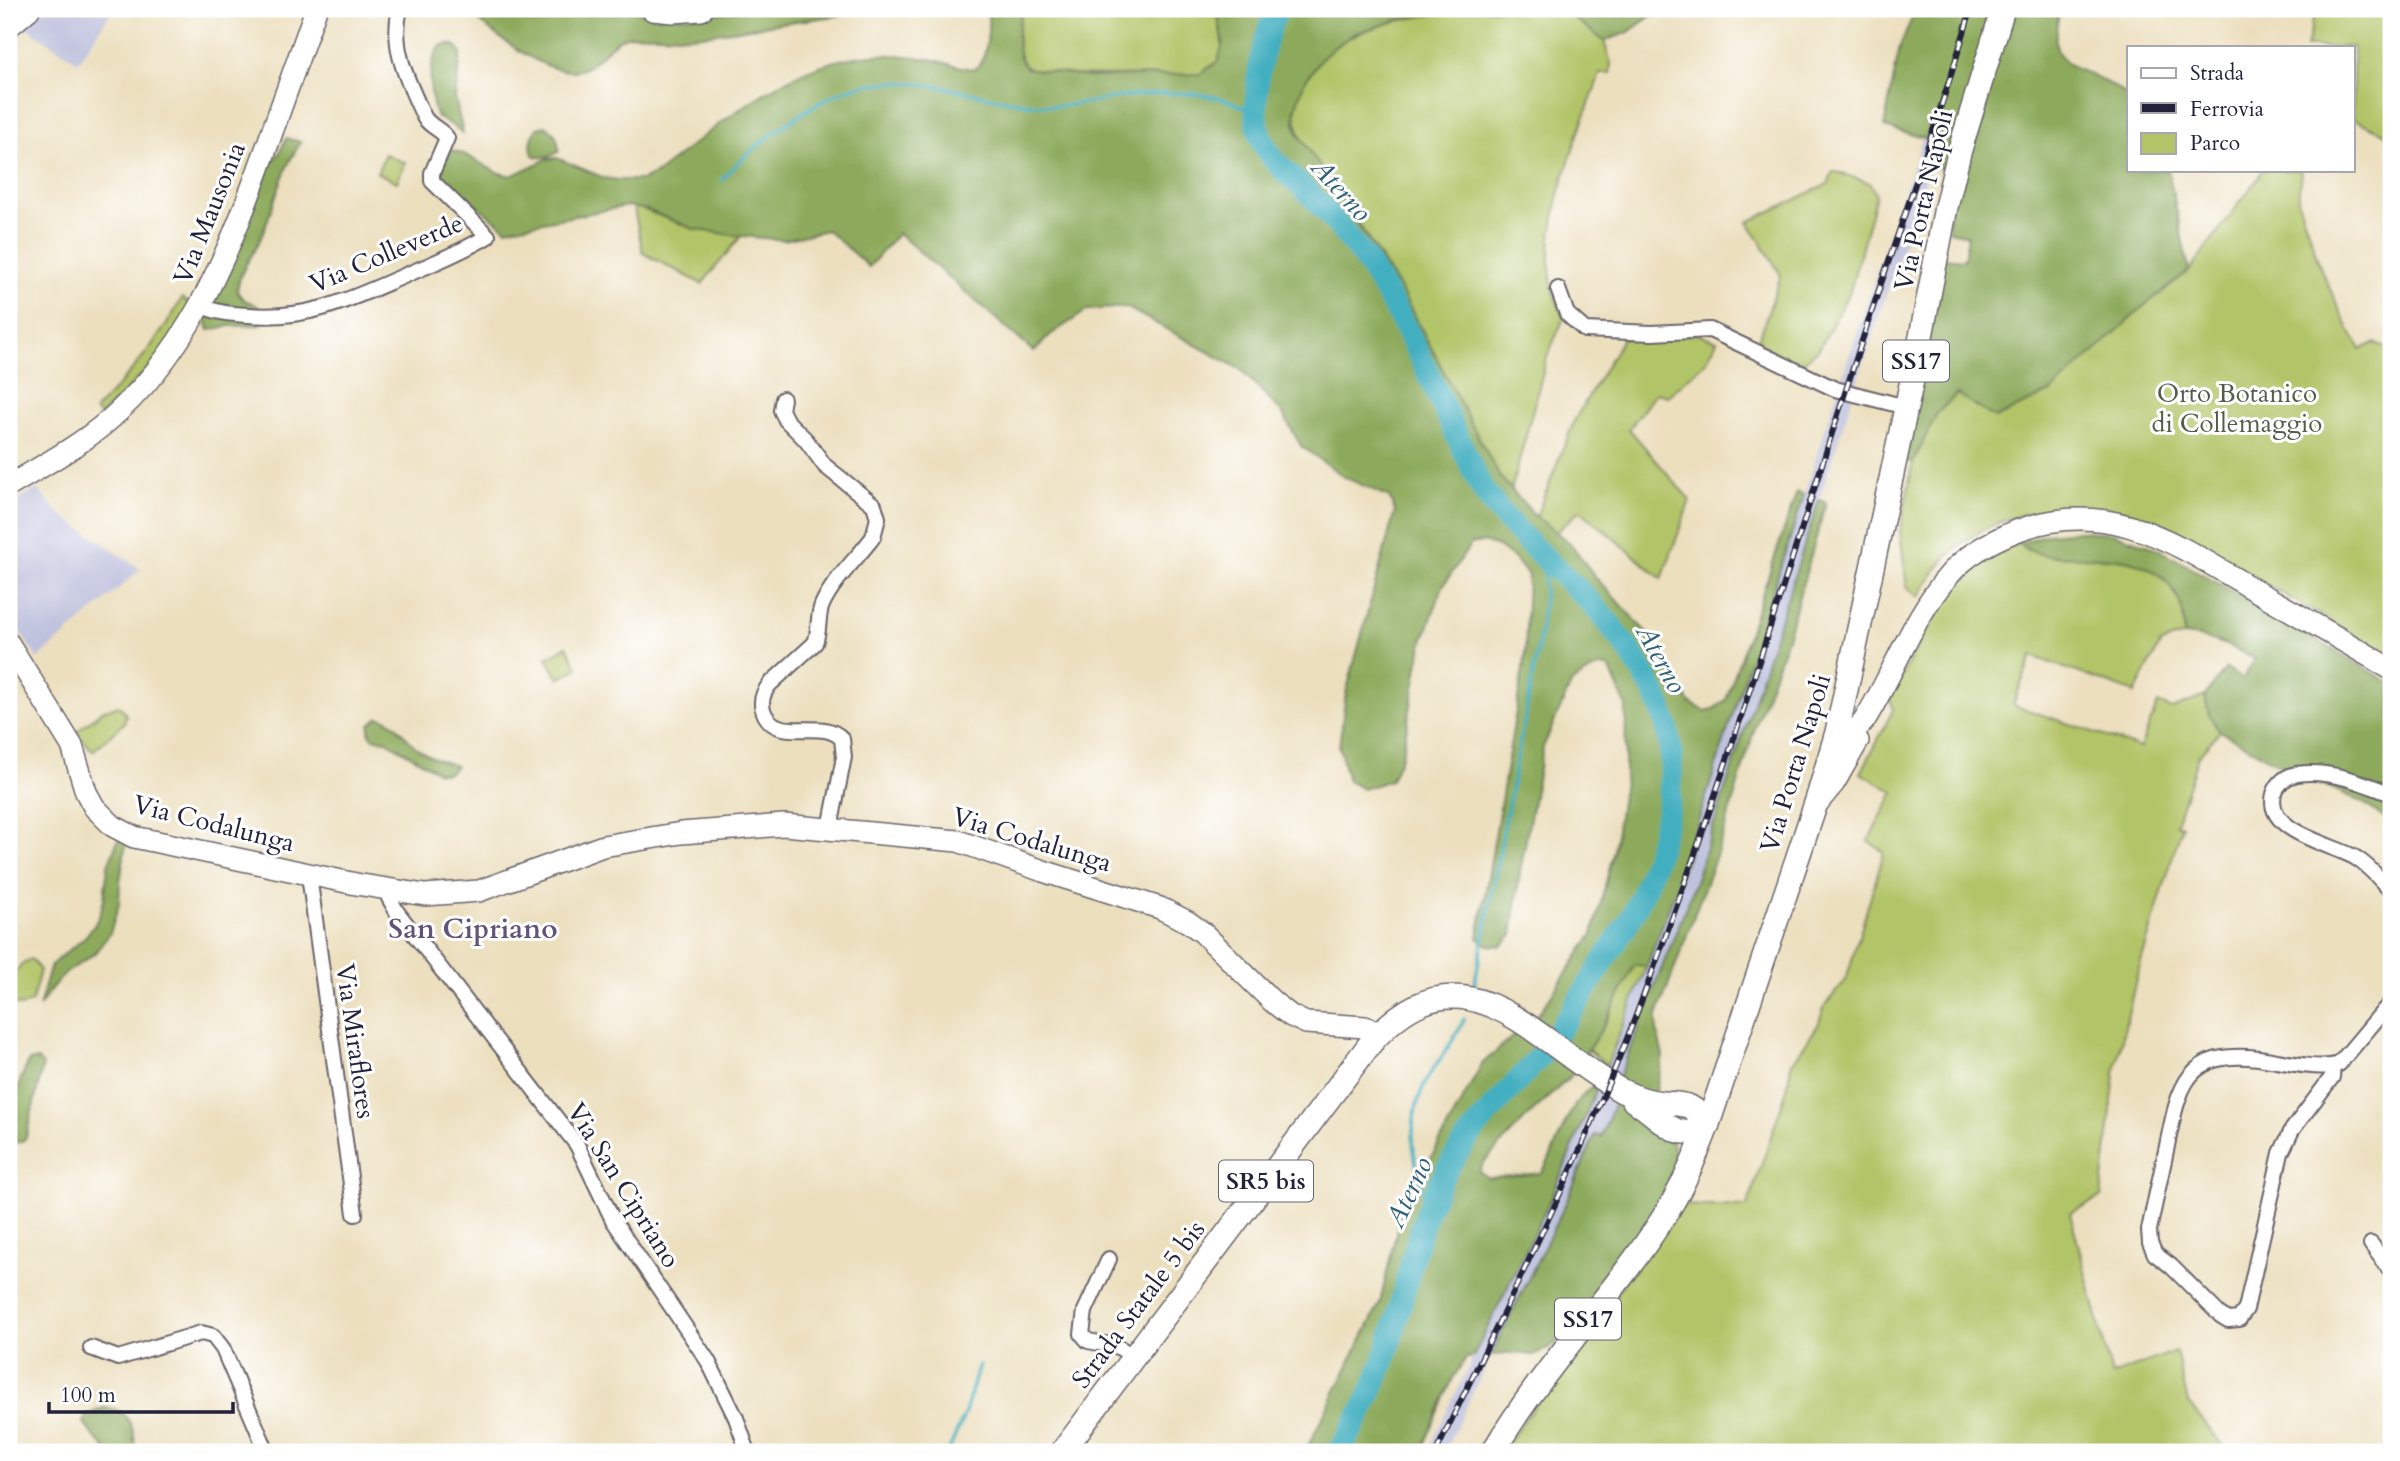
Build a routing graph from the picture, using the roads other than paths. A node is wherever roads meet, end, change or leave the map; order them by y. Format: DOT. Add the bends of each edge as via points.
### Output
graph roads {
  1 [pos="28,9"];
  2 [pos="317,9"];
  3 [pos="400,9"];
  4 [pos="653,9"];
  5 [pos="702,9"];
  6 [pos="2003,9"];
  7 [pos="9,25"];
  8 [pos="1558,289"];
  9 [pos="201,305"];
  10 [pos="783,399"];
  11 [pos="1906,407"];
  12 [pos="9,485"];
  13 [pos="9,644"];
  14 [pos="2391,669"];
  15 [pos="1847,733"];
  16 [pos="2391,794"];
  17 [pos="830,828"];
  18 [pos="309,875"];
  19 [pos="388,889"];
  20 [pos="2391,891"];
  21 [pos="2391,1002"];
  22 [pos="1379,1034"];
  23 [pos="2333,1066"];
  24 [pos="1725,1071"];
  25 [pos="1671,1114"];
  26 [pos="1706,1127"];
  27 [pos="1681,1186"];
  28 [pos="355,1214"];
  29 [pos="2371,1244"];
  30 [pos="1109,1259"];
  31 [pos="2391,1271"];
  32 [pos="91,1348"];
  33 [pos="1134,1356"];
  34 [pos="267,1452"];
  35 [pos="748,1452"];
  36 [pos="1062,1452"];
  37 [pos="1493,1452"];
  1 -- 7 [label="main road"];
  2 -- 9 [label="street, Via Mausonia" via="236,232"];
  3 -- 9 [label="street, Via Colleverde" via="399,53 425,120 447,138 432,174 433,183 488,236 323,310 255,316"];
  4 -- 5 [label="main road"];
  6 -- 11 [label="main road, Via Porta Napoli / SS17" via="1951,187"];
  8 -- 11 [label="street" via="1567,314 1585,331 1710,330 1835,388"];
  9 -- 12 [label="street, Via Mausonia" via="162,364 119,411 80,443"];
  10 -- 17 [label="street" via="780,410 786,420 825,466 871,502 878,514 873,537 825,600 815,643 770,684 762,702 766,717 779,727 827,730 842,739 844,757"];
  11 -- 15 [label="main road, Via Porta Napoli / SS17"];
  13 -- 18 [label="street, Via Codalunga" via="72,746 90,800 113,826 142,839"];
  14 -- 15 [label="street" via="2161,537 2115,522 2074,519 2014,532 1960,564 1933,597 1876,703"];
  15 -- 24 [label="main road, Via Porta Napoli / SS17" via="1815,806"];
  16 -- 20 [label="street" via="2346,779 2298,774 2280,783 2273,804 2277,816 2289,827 2357,859"];
  17 -- 19 [label="street, Via Codalunga" via="770,825 654,836 603,846 510,875"];
  17 -- 22 [label="street, Via Codalunga" via="958,841 1160,908 1202,932 1291,1016 1306,1023 1365,1027"];
  18 -- 19 [label="street, Via Codalunga"];
  18 -- 28 [label="street, Via Miraflores"];
  19 -- 35 [label="street, Via San Cipriano" via="397,912 577,1144 624,1238 708,1361"];
  21 -- 23 [label="street" via="2347,1057"];
  22 -- 25 [label="main road, Strada Statale 5 bis / SR5 bis" via="1405,1012 1432,1001 1476,999 1518,1019 1607,1085 1647,1108"];
  22 -- 33 [label="main road, Strada Statale 5 bis / SR5 bis"];
  23 -- 23 [label="street" via="2330,1080 2285,1143 2246,1309 2239,1319 2228,1320 2156,1255 2150,1243 2177,1097 2197,1069 2226,1057"];
  24 -- 25 [label="main road" via="1702,1094"];
  24 -- 26 [label="main road, Via Porta Napoli / SS17"];
  25 -- 26 [label="main road, Strada Statale 5 bis / SR5 bis" via="1683,1133"];
  25 -- 27 [label="main road, Strada Statale 5 bis / SR5 bis" via="1680,1153"];
  26 -- 27 [label="main road, SS17"];
  27 -- 37 [label="main road, SS17" via="1641,1251 1538,1383"];
  29 -- 31 [label="street"];
  30 -- 33 [label="street" via="1085,1311 1082,1334 1087,1341 1116,1346"];
  32 -- 34 [label="street" via="118,1358 193,1334 214,1336"];
  33 -- 36 [label="main road, Strada Statale 5 bis / SR5 bis"];
}
